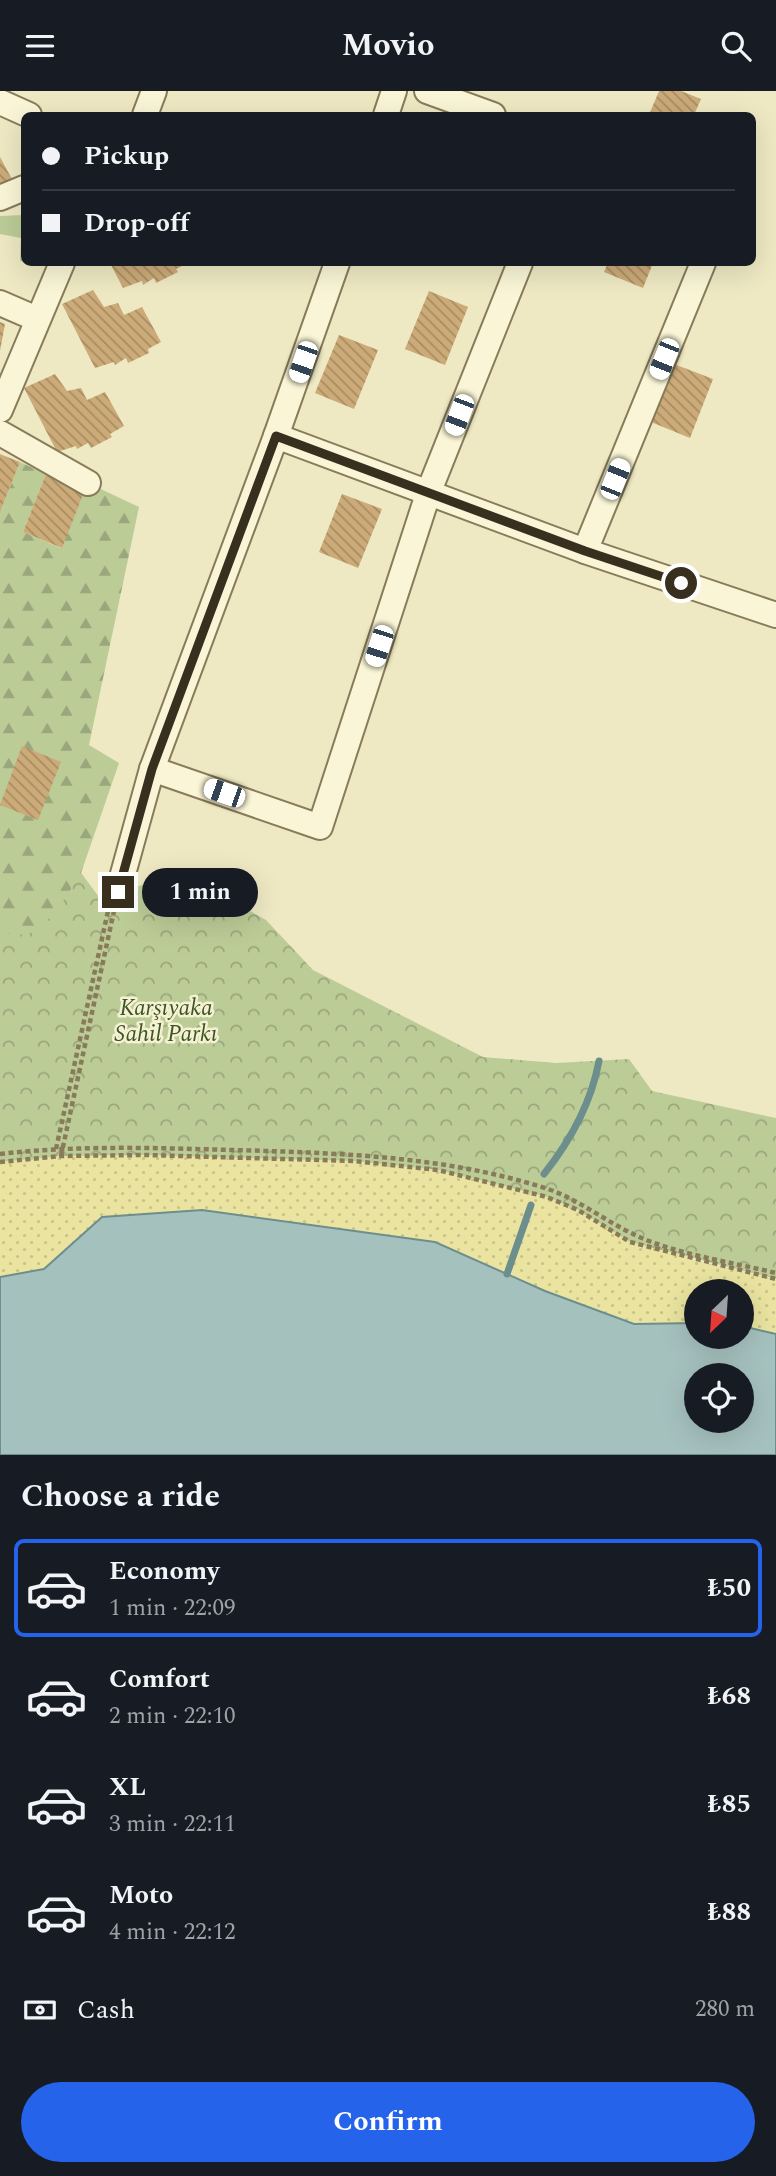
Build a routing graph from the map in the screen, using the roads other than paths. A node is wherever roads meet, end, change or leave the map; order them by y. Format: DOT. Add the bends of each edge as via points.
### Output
graph roads {
  1 [pos="154,91"];
  2 [pos="394,91"];
  3 [pos="427,91"];
  4 [pos="0,102"];
  5 [pos="22,112"];
  6 [pos="146,112"];
  7 [pos="387,112"];
  8 [pos="485,112"];
  9 [pos="21,189"];
  10 [pos="0,198"];
  11 [pos="61,266"];
  12 [pos="336,266"];
  13 [pos="519,266"];
  14 [pos="702,266"];
  15 [pos="0,303"];
  16 [pos="37,319"];
  17 [pos="0,410"];
  18 [pos="0,433"];
  19 [pos="276,436"];
  20 [pos="88,483"];
  21 [pos="429,491"];
  22 [pos="585,551"];
  23 [pos="776,615"];
  24 [pos="152,769"];
  25 [pos="118,892"];
  1 -- 6 [label="street"];
  2 -- 7 [label="street"];
  3 -- 8 [label="street"];
  4 -- 5 [label="street"];
  9 -- 10 [label="street"];
  11 -- 16 [label="street"];
  12 -- 19 [label="street"];
  13 -- 21 [label="street"];
  14 -- 22 [label="street"];
  15 -- 16 [label="street"];
  16 -- 17 [label="street"];
  18 -- 20 [label="street"];
  19 -- 21 [label="street"];
  19 -- 24 [label="street"];
  21 -- 22 [label="street"];
  21 -- 24 [label="street" via="320,827"];
  22 -- 23 [label="street"];
  24 -- 25 [label="street"];
}
